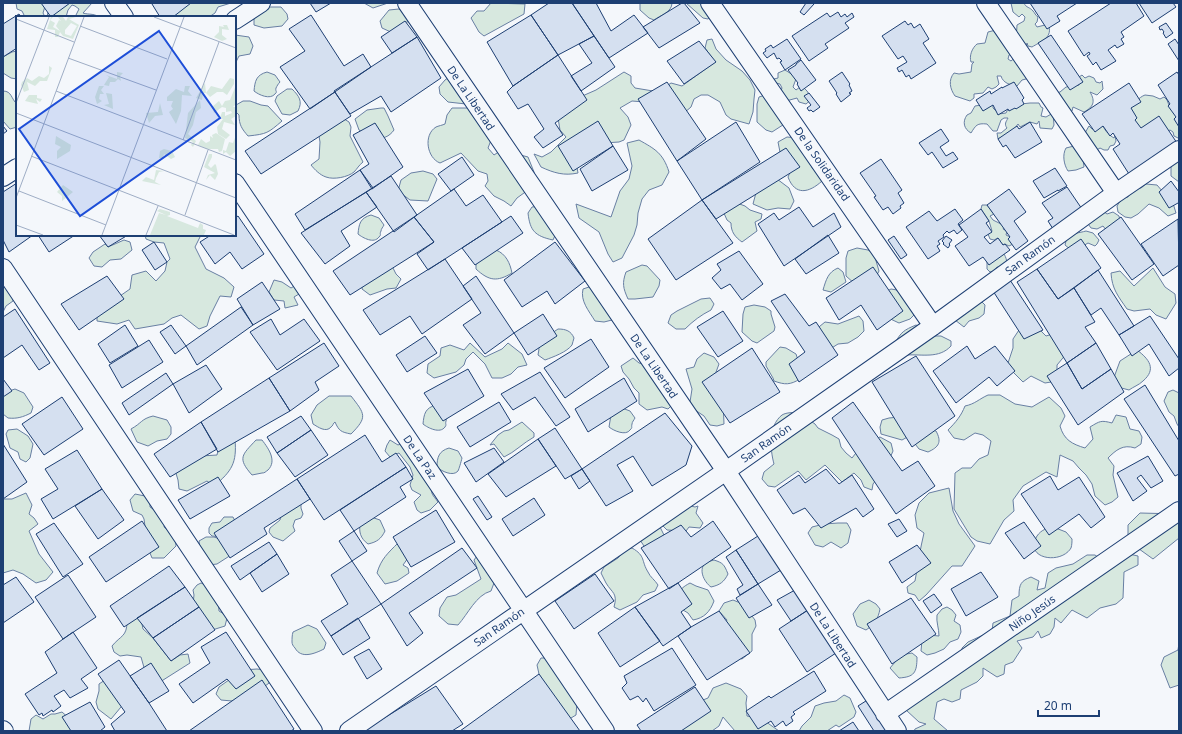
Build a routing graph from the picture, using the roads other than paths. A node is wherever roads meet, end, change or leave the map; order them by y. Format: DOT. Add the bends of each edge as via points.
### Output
graph roads {
  1 [pos="114,3"];
  2 [pos="260,3"];
  3 [pos="407,3"];
  4 [pos="710,3"];
  5 [pos="986,3"];
  6 [pos="123,16"];
  7 [pos="236,19"];
  8 [pos="1179,150"];
  9 [pos="16,169"];
  10 [pos="3,177"];
  11 [pos="236,184"];
  12 [pos="1116,192"];
  13 [pos="3,268"];
  14 [pos="933,326"];
  15 [pos="726,471"];
  16 [pos="1179,511"];
  17 [pos="523,610"];
  18 [pos="885,714"];
  19 [pos="313,731"];
  20 [pos="349,731"];
  21 [pos="605,731"];
  22 [pos="897,731"];
  1 -- 6 [label="street"];
  2 -- 7 [label="street"];
  3 -- 15 [label="street, De La Libertad"];
  4 -- 14 [label="street, De la Solidaridad"];
  5 -- 12 [label="street"];
  8 -- 12 [label="street, San Ramón"];
  9 -- 10 [label="street"];
  11 -- 17 [label="street, De La Paz"];
  12 -- 14 [label="street, San Ramón"];
  13 -- 19 [label="street"];
  14 -- 15 [label="street, San Ramón"];
  15 -- 17 [label="street, San Ramón"];
  15 -- 18 [label="street, De La Libertad"];
  16 -- 18 [label="street, Niño Jesús"];
  17 -- 20 [label="street, San Ramón"];
  17 -- 21 [label="street, De La Paz"];
  18 -- 22 [label="street, De La Libertad"];
}
